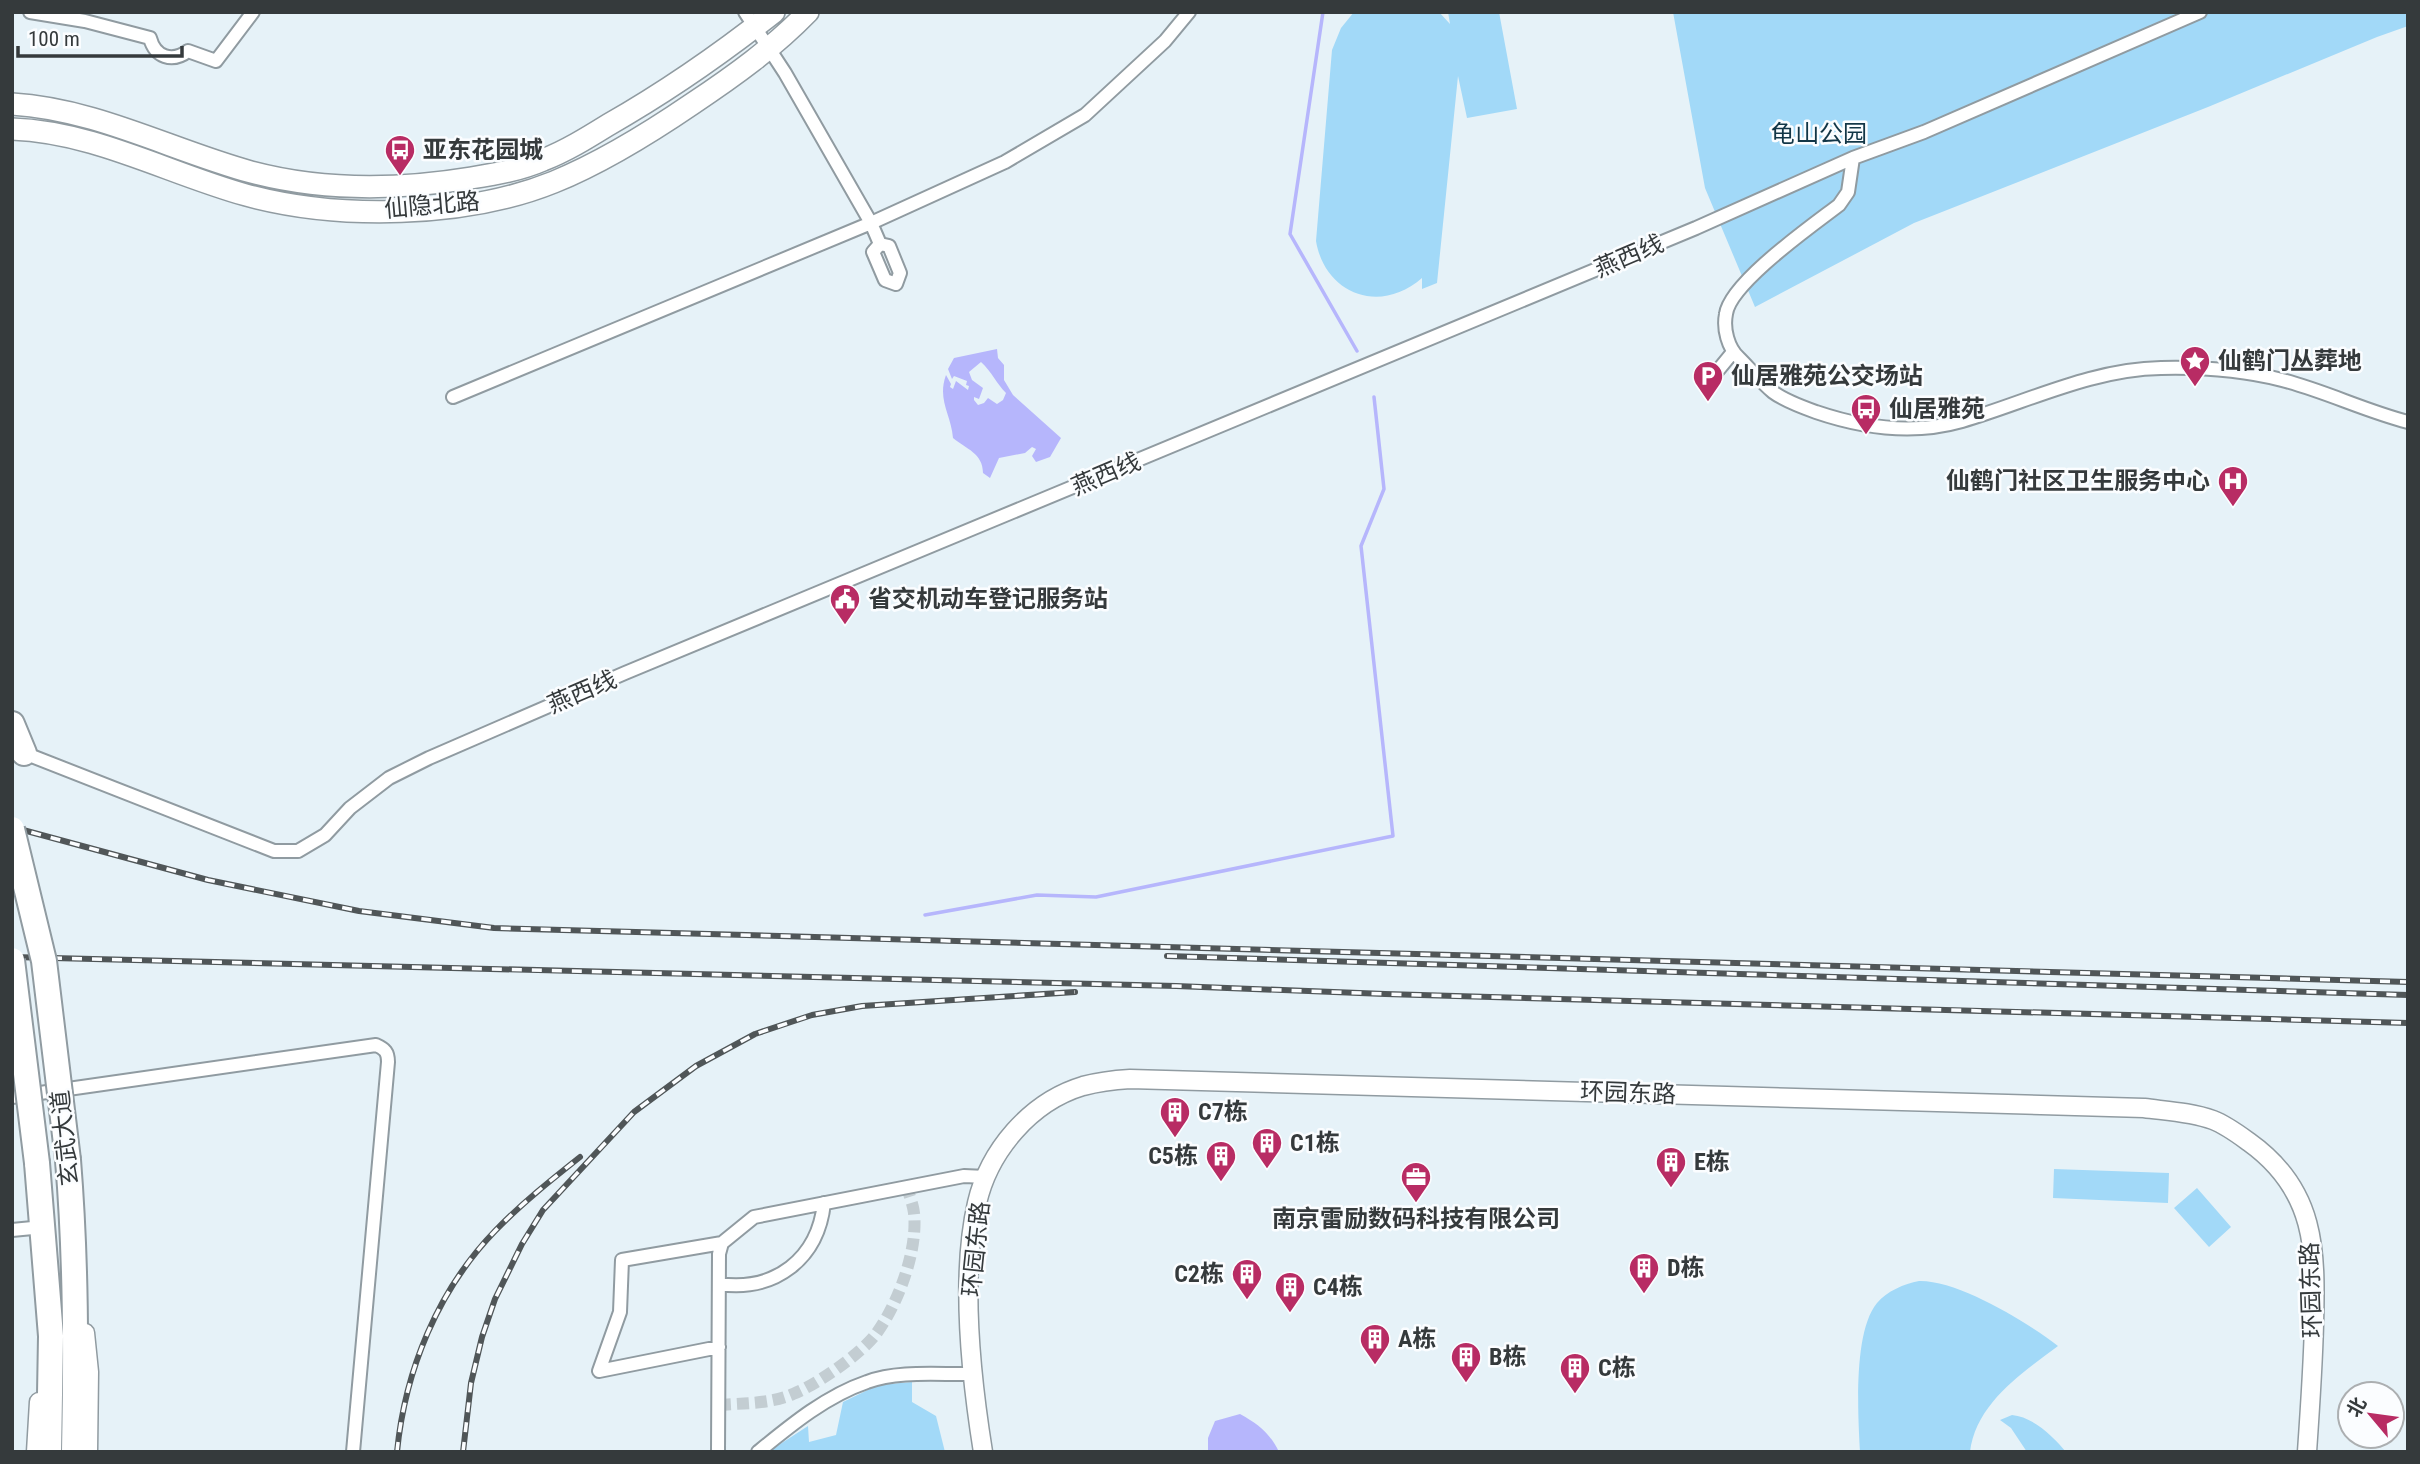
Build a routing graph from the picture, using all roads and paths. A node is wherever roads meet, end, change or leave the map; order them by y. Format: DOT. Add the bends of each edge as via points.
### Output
graph roads {
  1 [pos="30,12"];
  2 [pos="253,12"];
  3 [pos="774,12"];
  4 [pos="808,12"];
  5 [pos="1189,12"];
  6 [pos="2200,12"];
  7 [pos="750,20"];
  8 [pos="770,49"];
  9 [pos="12,104"];
  10 [pos="12,129"];
  11 [pos="1853,158"];
  12 [pos="872,223"];
  13 [pos="880,244"];
  14 [pos="1733,352"];
  15 [pos="1710,380"];
  16 [pos="453,397"];
  17 [pos="2408,422"];
  18 [pos="12,724"];
  19 [pos="18,743"];
  20 [pos="12,829"];
  21 [pos="12,960"];
  22 [pos="12,1097"];
  23 [pos="986,1177"];
  24 [pos="824,1203"];
  25 [pos="43,1227"];
  26 [pos="12,1230"];
  27 [pos="74,1238"];
  28 [pos="722,1242"];
  29 [pos="46,1256"];
  30 [pos="719,1284"];
  31 [pos="719,1347"];
  32 [pos="974,1374"];
  33 [pos="36,1452"];
  34 [pos="49,1452"];
  35 [pos="74,1452"];
  36 [pos="88,1452"];
  37 [pos="353,1452"];
  38 [pos="719,1452"];
  39 [pos="758,1452"];
  40 [pos="984,1452"];
  41 [pos="2307,1452"];
  1 -- 2 [label="street" via="150,38 154,49 169,58 188,51 216,61"];
  3 -- 7 [label="main road, 仙隐北路"];
  4 -- 8 [label="main road, 仙隐北路"];
  5 -- 12 [label="street" via="1165,41 1085,115 993,168"];
  6 -- 11 [label="street, 燕西线" via="1924,132"];
  7 -- 8 [label="street"];
  7 -- 9 [label="main road, 仙隐北路" via="644,104 578,143 511,171 440,183 350,187 284,179 192,154 107,122"];
  8 -- 10 [label="main road, 仙隐北路" via="658,127 589,167 518,193 448,207 375,210 279,202 206,182 91,141"];
  8 -- 12 [label="street"];
  11 -- 14 [label="street" via="1848,192 1839,205 1765,264 1736,294 1726,313"];
  11 -- 19 [label="street, 燕西线" via="1696,229 429,758 389,778 324,835 299,850 274,851"];
  12 -- 13 [label="street"];
  12 -- 16 [label="street"];
  14 -- 15 [label="street"];
  14 -- 17 [label="street" via="1774,393 1800,406 1870,427 1905,429 1960,421 2094,378 2159,368 2222,369 2283,380"];
  18 -- 19 [label="highway"];
  20 -- 27 [label="highway, 玄武大道, bridge" via="44,961"];
  21 -- 25 [label="highway, 玄武大道, bridge"];
  22 -- 37 [label="street" via="376,1045 388,1053"];
  23 -- 24 [label="street" via="964,1176"];
  23 -- 32 [label="street, 环园东路" via="977,1202 970,1276"];
  23 -- 41 [label="street, 环园东路" via="1014,1131 1033,1113 1081,1087 1130,1079 2144,1108 2189,1113 2214,1120 2256,1146 2291,1185 2305,1215 2314,1247 2315,1282"];
  24 -- 28 [label="street" via="754,1217"];
  24 -- 30 [label="street" via="810,1247 785,1271 753,1284"];
  25 -- 26 [label="street"];
  25 -- 29 [label="highway, 玄武大道"];
  27 -- 35 [label="highway, 玄武大道"];
  27 -- 36 [label="street" via="89,1372"];
  28 -- 30 [label="street"];
  28 -- 31 [label="street" via="622,1260 620,1312 599,1371"];
  29 -- 33 [label="street"];
  29 -- 34 [label="highway, 玄武大道" via="51,1336"];
  30 -- 31 [label="street"];
  31 -- 38 [label="street"];
  32 -- 39 [label="street" via="893,1376 867,1382 812,1409"];
  32 -- 40 [label="street, 环园东路"];
}
